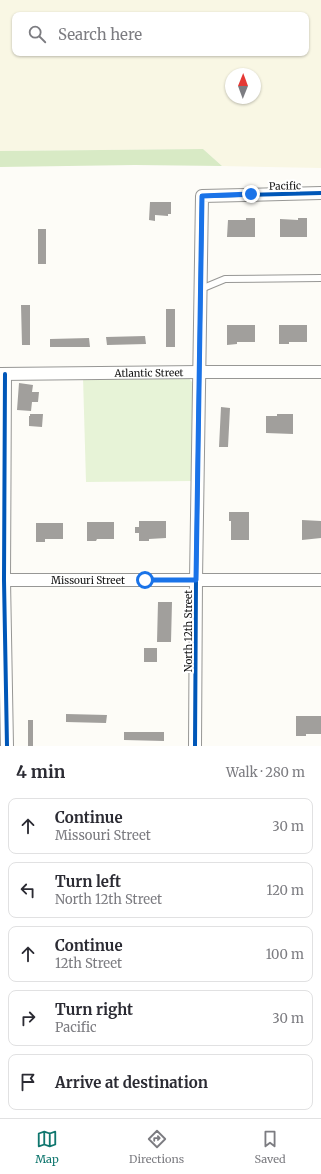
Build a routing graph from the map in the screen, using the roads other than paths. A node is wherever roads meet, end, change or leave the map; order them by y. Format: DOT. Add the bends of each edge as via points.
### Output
graph roads {
  1 [pos="321,193"];
  2 [pos="202,196"];
  3 [pos="321,278"];
  4 [pos="201,289"];
  5 [pos="200,372"];
  6 [pos="321,372"];
  7 [pos="2,374"];
  8 [pos="2,580"];
  9 [pos="196,580"];
  10 [pos="321,580"];
  11 [pos="6,746"];
  12 [pos="195,746"];
  1 -- 2 [label="street, Pacific"];
  2 -- 4 [label="street, North 12th Street"];
  3 -- 4 [label="lane" via="225,279"];
  4 -- 5 [label="street, North 12th Street"];
  5 -- 6 [label="street, Atlantic Street"];
  5 -- 7 [label="street, Atlantic Street"];
  5 -- 9 [label="street, North 12th Street"];
  7 -- 8 [label="street"];
  8 -- 9 [label="street, Missouri Street"];
  8 -- 11 [label="street"];
  9 -- 10 [label="street, Missouri Street"];
  9 -- 12 [label="street, North 12th Street"];
}
